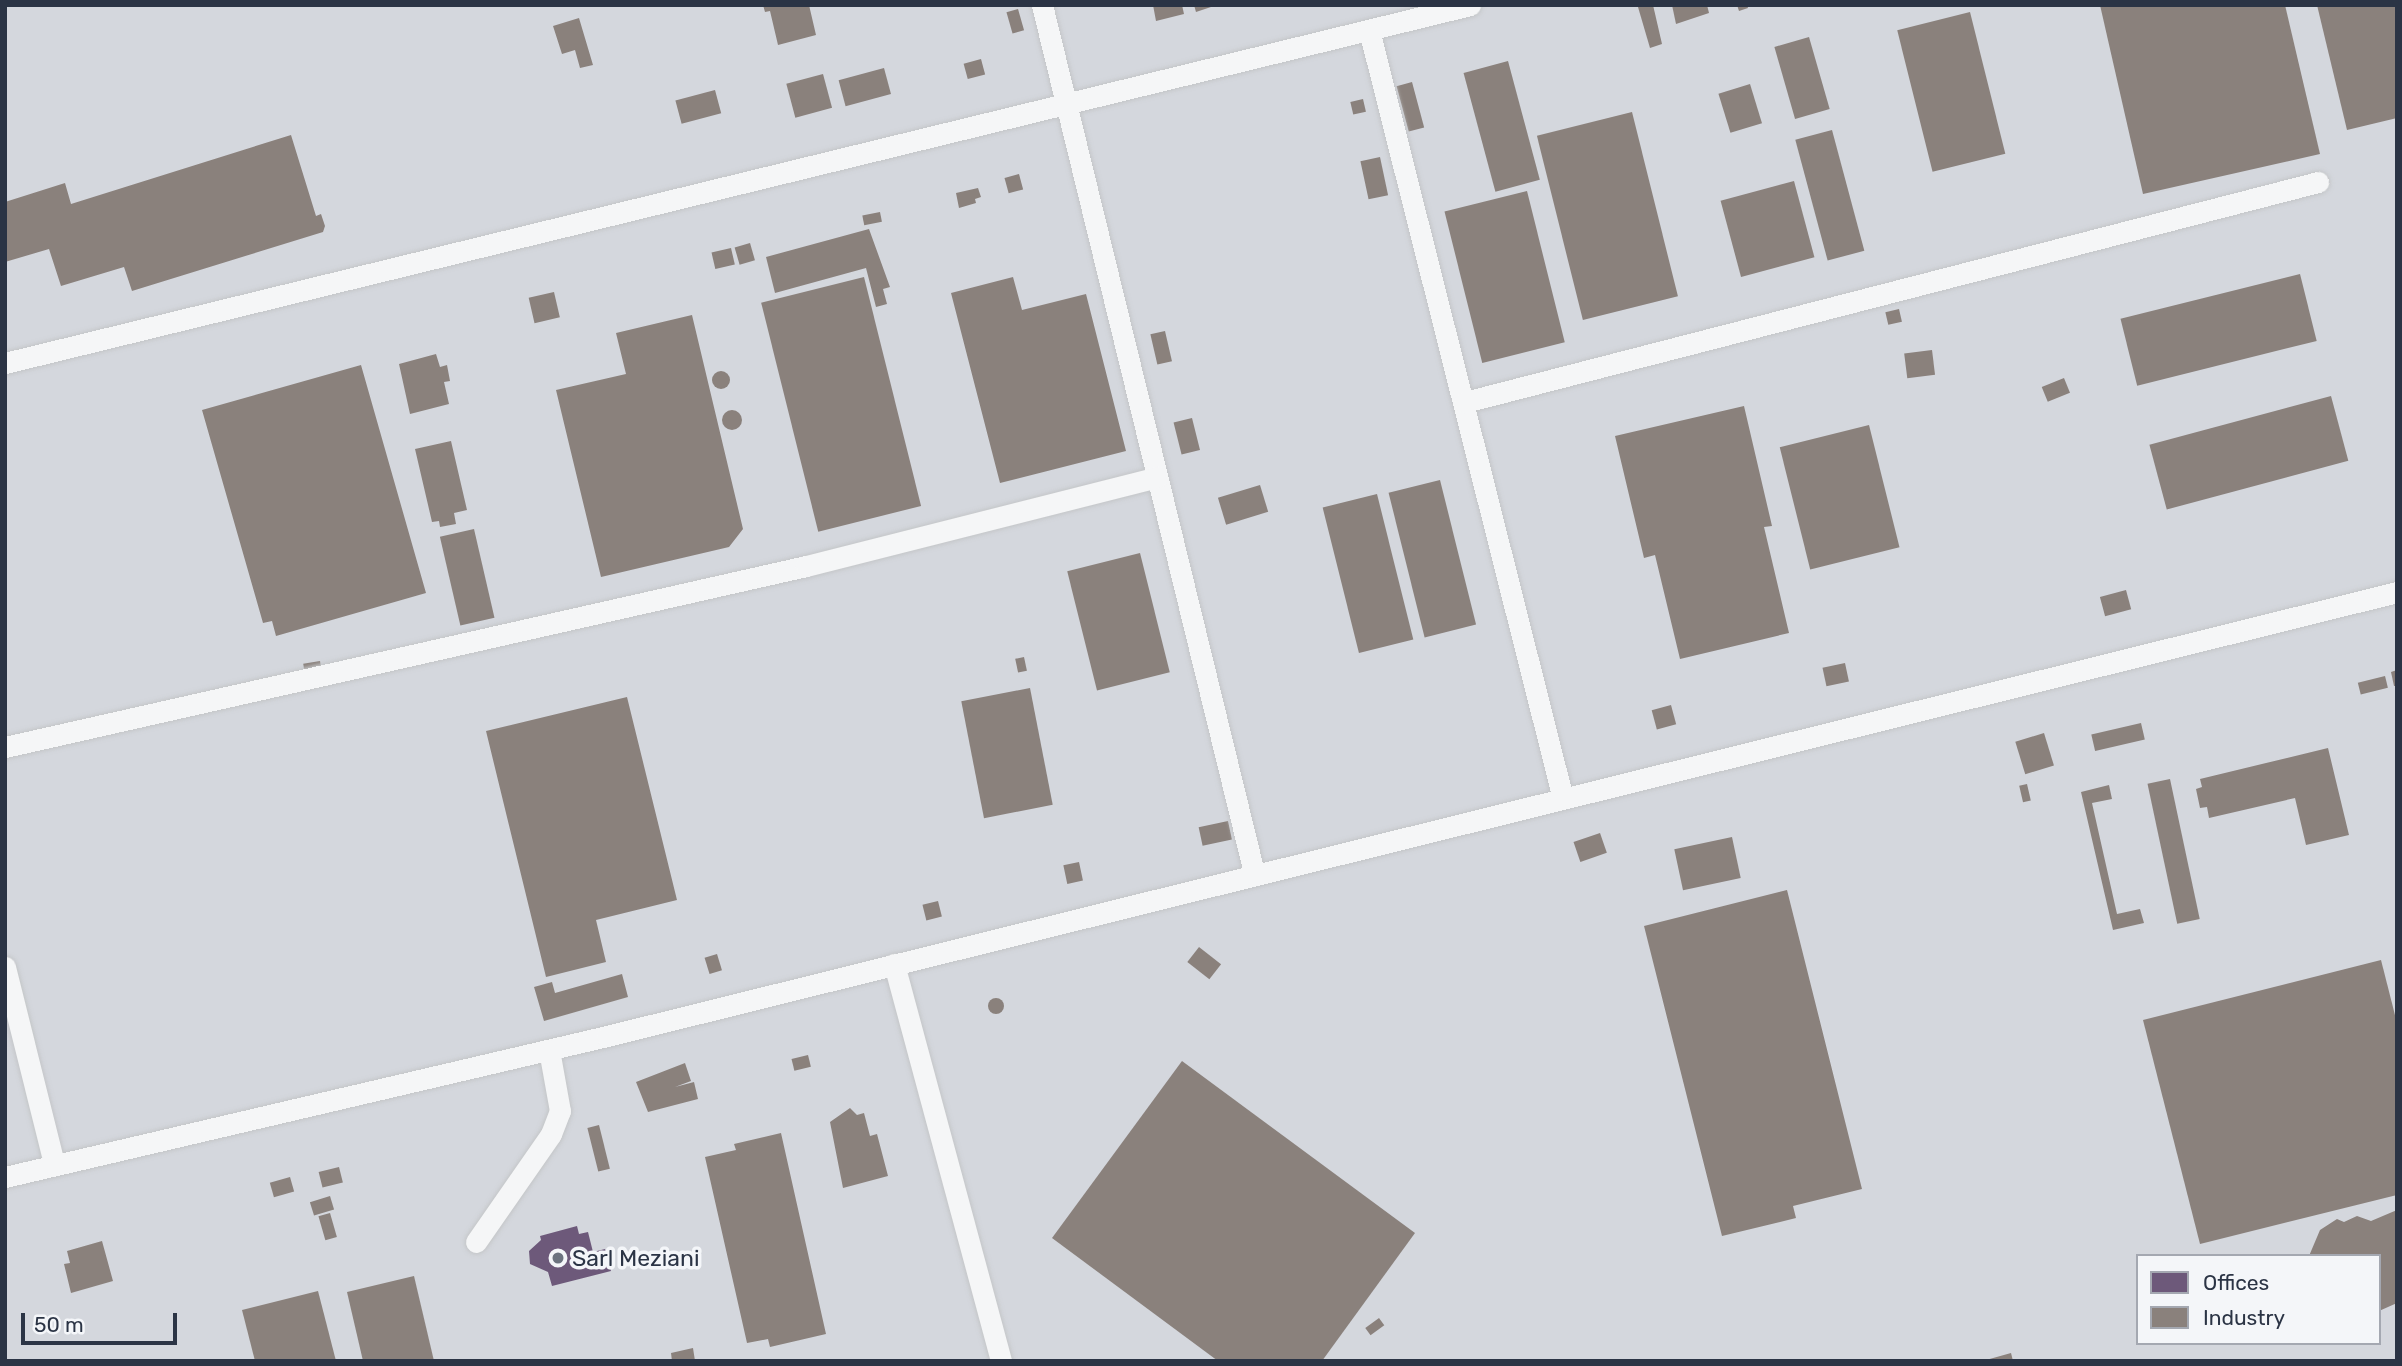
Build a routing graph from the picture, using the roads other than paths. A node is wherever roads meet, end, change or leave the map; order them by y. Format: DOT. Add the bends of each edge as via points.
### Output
graph roads {
  1 [pos="1042,5"];
  2 [pos="1470,5"];
  3 [pos="1369,30"];
  4 [pos="1066,104"];
  5 [pos="2318,182"];
  6 [pos="5,363"];
  7 [pos="1465,402"];
  8 [pos="1157,477"];
  9 [pos="2397,592"];
  10 [pos="5,747"];
  11 [pos="1562,795"];
  12 [pos="1254,873"];
  13 [pos="894,964"];
  14 [pos="5,968"];
  15 [pos="549,1050"];
  16 [pos="54,1164"];
  17 [pos="5,1177"];
  18 [pos="476,1242"];
  19 [pos="1001,1361"];
  1 -- 4 [label="street"];
  2 -- 3 [label="street"];
  3 -- 4 [label="street"];
  3 -- 7 [label="street"];
  4 -- 6 [label="street"];
  4 -- 8 [label="street"];
  5 -- 7 [label="street"];
  7 -- 11 [label="street"];
  8 -- 10 [label="street" via="766,575"];
  8 -- 12 [label="street"];
  9 -- 11 [label="street"];
  11 -- 12 [label="street"];
  12 -- 13 [label="street"];
  13 -- 15 [label="street"];
  13 -- 19 [label="street"];
  14 -- 16 [label="street"];
  15 -- 16 [label="street"];
  15 -- 18 [label="street" via="560,1111 551,1134"];
  16 -- 17 [label="street"];
}
